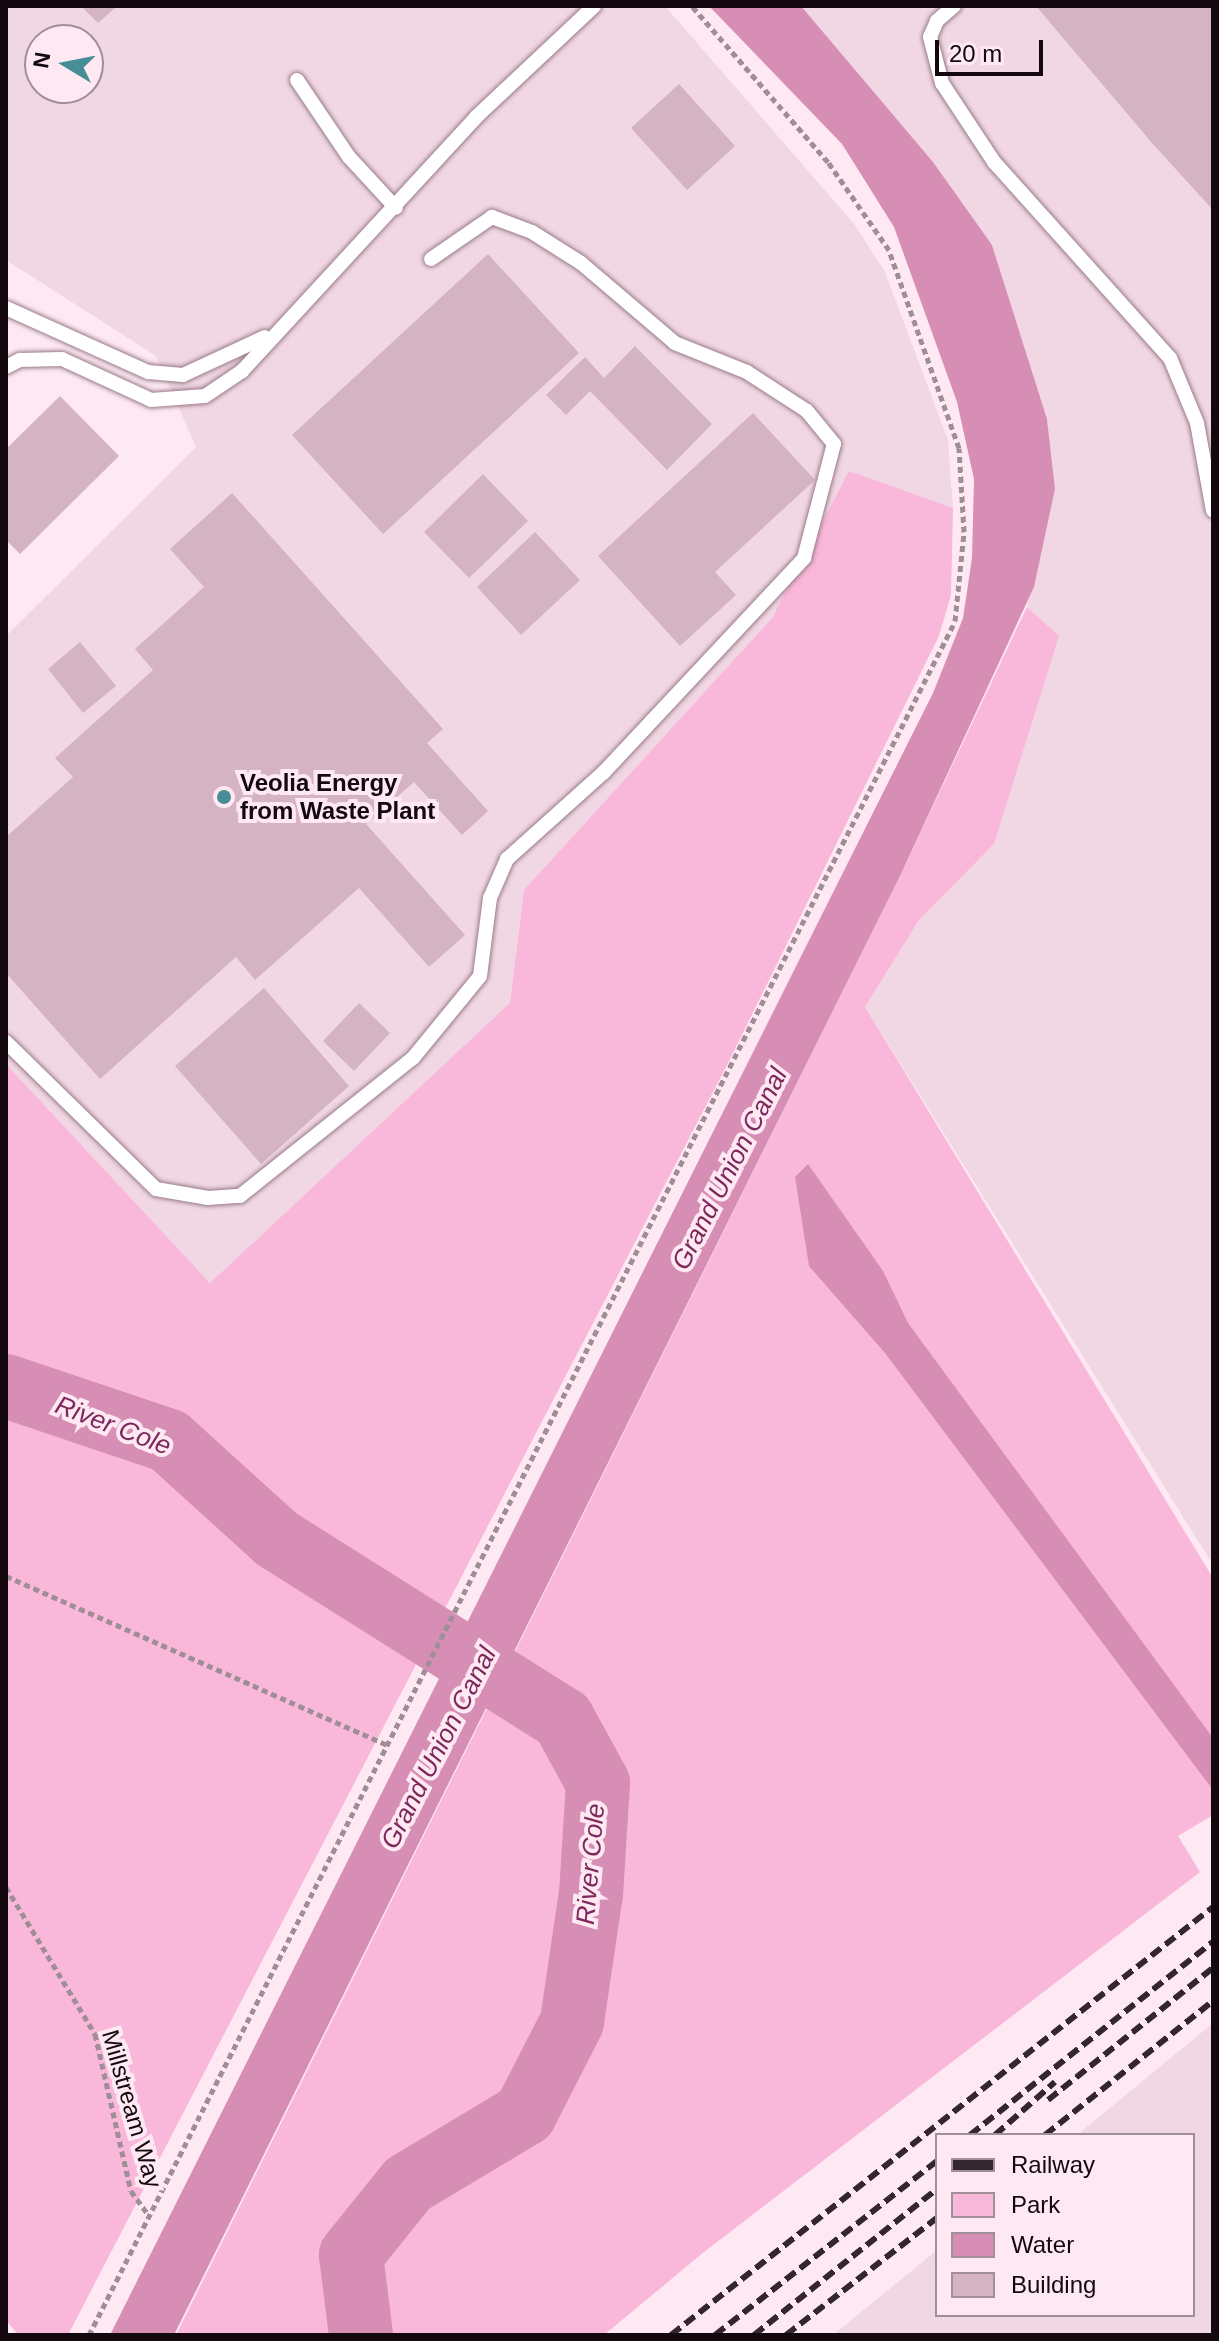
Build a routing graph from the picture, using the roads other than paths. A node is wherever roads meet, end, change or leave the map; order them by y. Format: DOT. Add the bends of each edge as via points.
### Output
graph roads {
  1 [pos="954,6"];
  2 [pos="589,11"];
  3 [pos="297,80"];
  4 [pos="396,208"];
  5 [pos="431,259"];
  6 [pos="6,308"];
  7 [pos="276,331"];
  8 [pos="6,367"];
  9 [pos="1213,511"];
  10 [pos="6,1042"];
  1 -- 9 [label="lane" via="937,21 930,37 942,83 994,162 1170,358 1197,423"];
  2 -- 4 [label="lane" via="476,117"];
  3 -- 4 [label="lane" via="349,157"];
  4 -- 7 [label="lane"];
  5 -- 10 [label="lane" via="492,217 532,232 581,263 675,343 747,372 807,411 834,444 804,558 604,772 507,859 490,898 480,976 413,1058 240,1196 208,1198 156,1189"];
  6 -- 7 [label="lane" via="148,372 183,375"];
  7 -- 8 [label="lane" via="242,371 205,396 151,400 62,359 20,360"];
}
